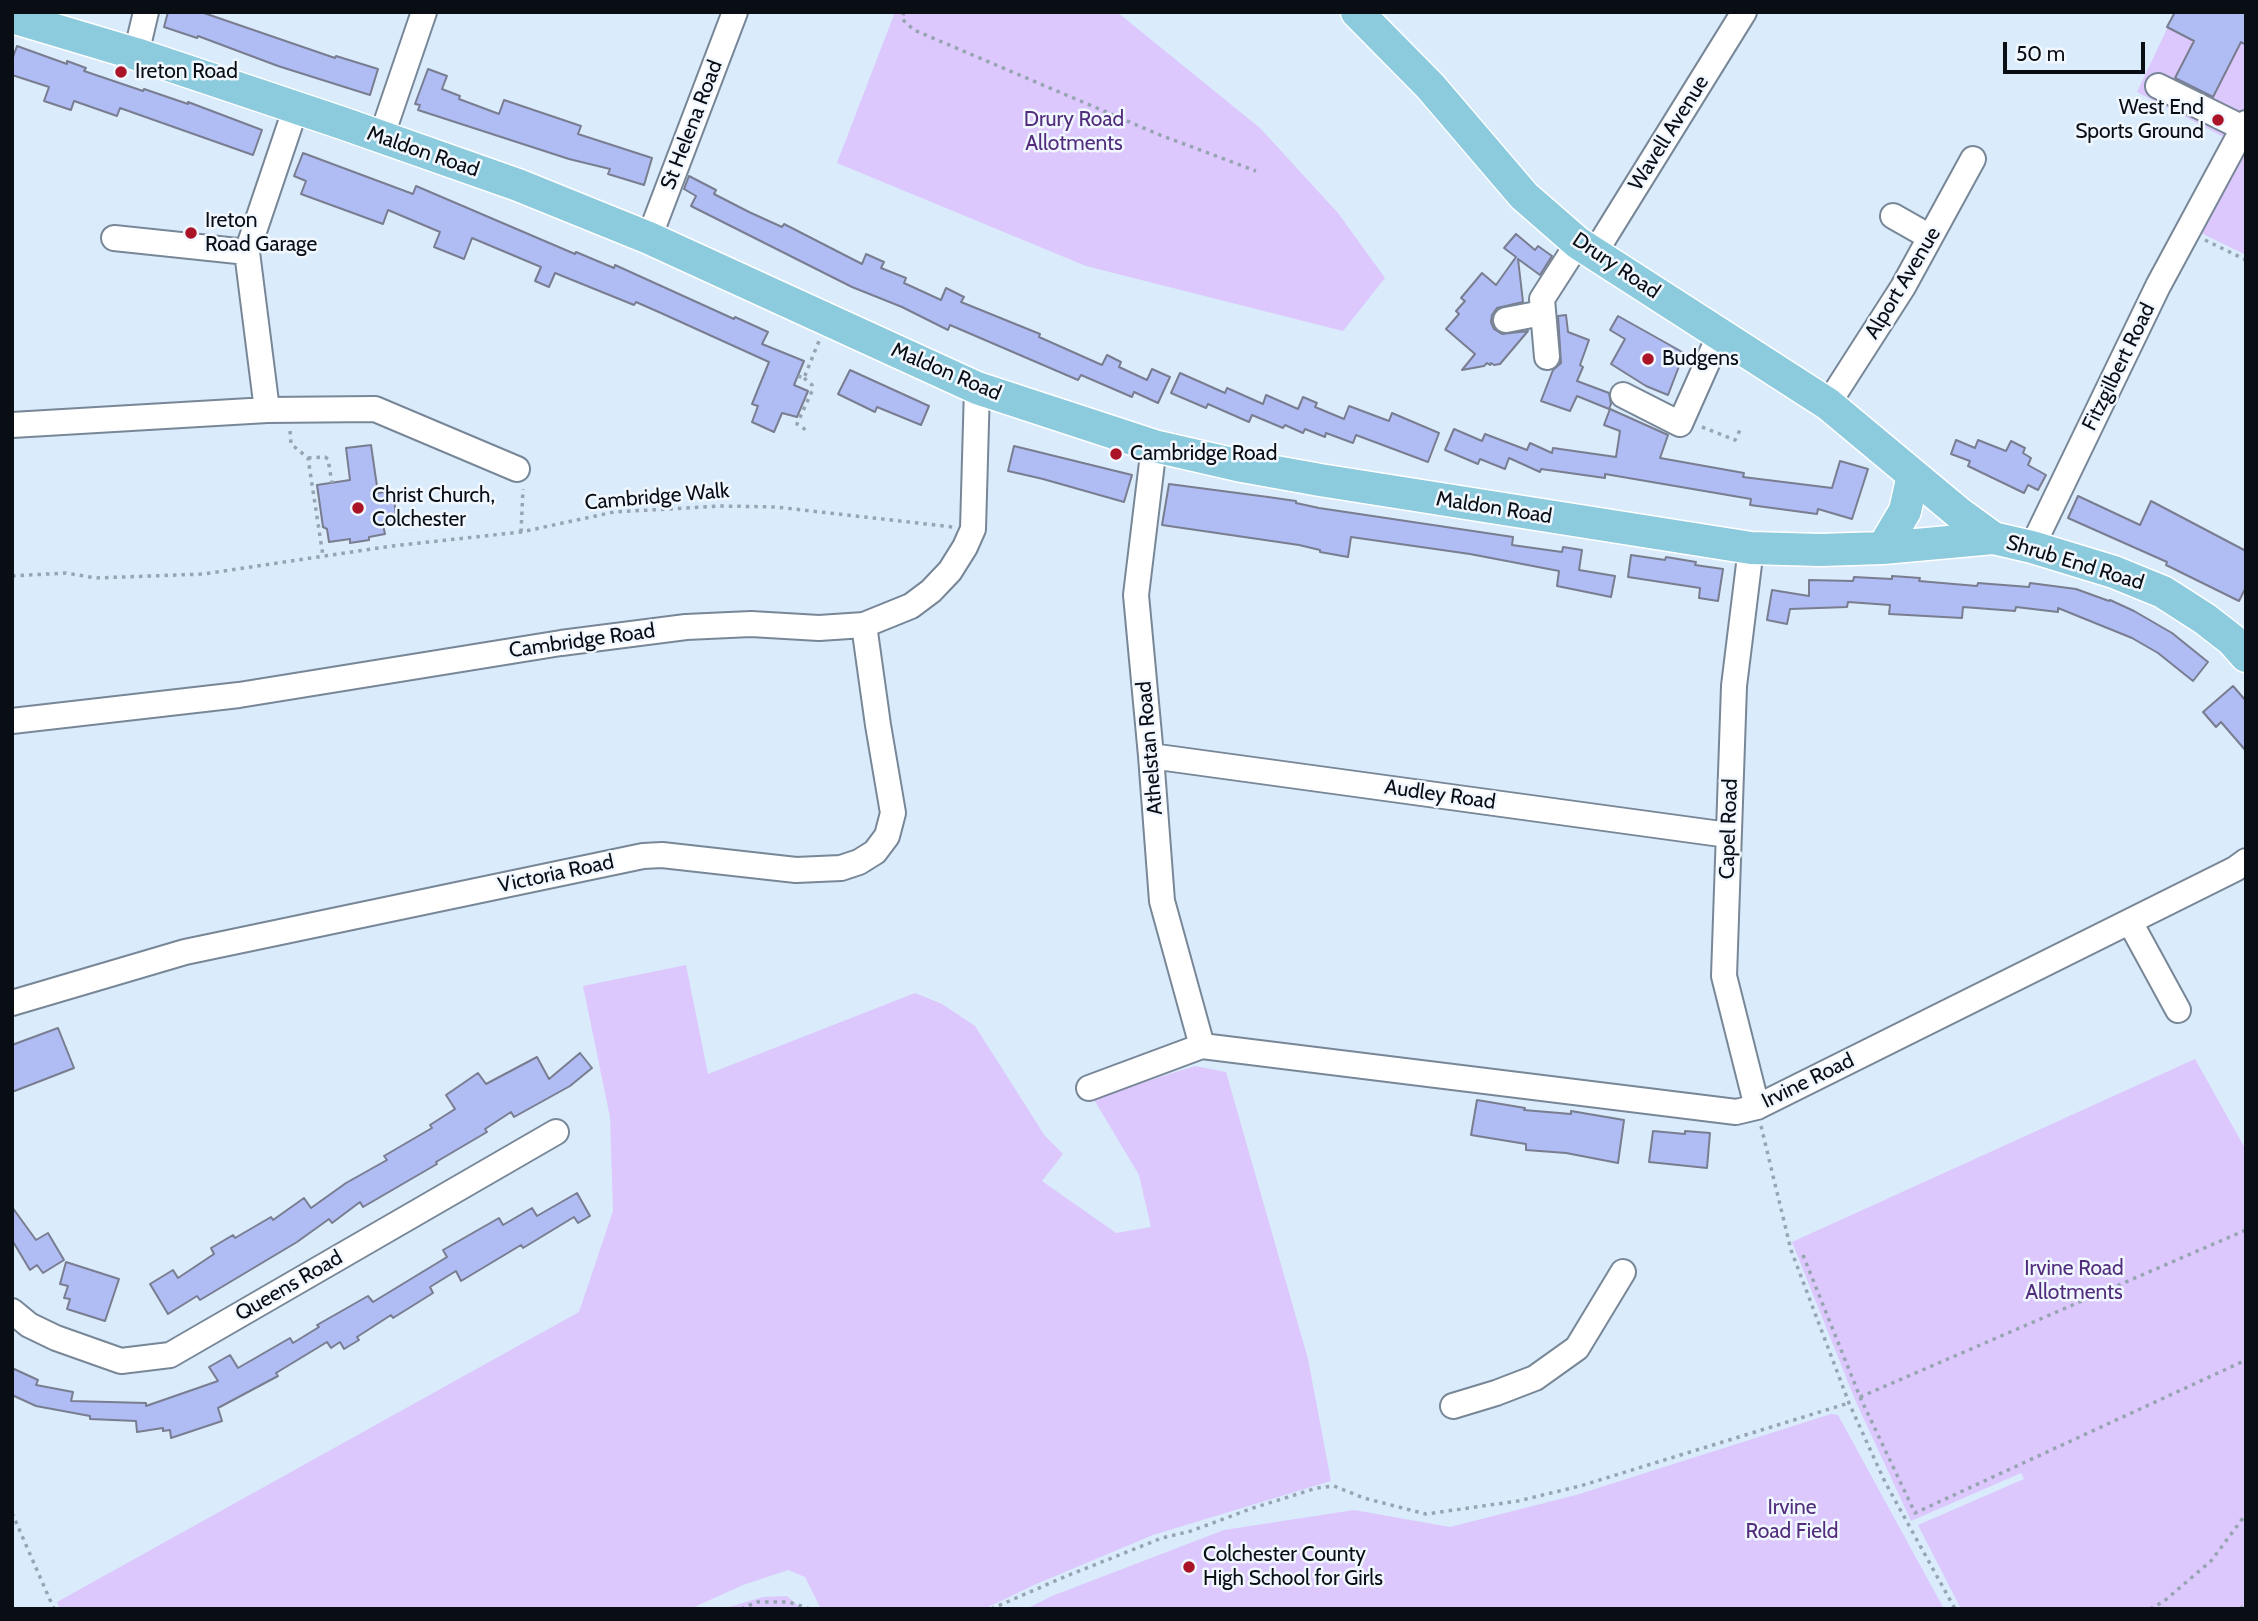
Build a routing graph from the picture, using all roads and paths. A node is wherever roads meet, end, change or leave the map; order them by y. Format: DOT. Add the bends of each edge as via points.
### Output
graph roads {
  1 [pos="146,12"];
  2 [pos="424,12"];
  3 [pos="735,12"];
  4 [pos="904,12"];
  5 [pos="1357,12"];
  6 [pos="1744,12"];
  7 [pos="12,17"];
  8 [pos="136,54"];
  9 [pos="2158,86"];
  10 [pos="296,107"];
  11 [pos="2244,126"];
  12 [pos="381,138"];
  13 [pos="1973,159"];
  14 [pos="1256,171"];
  15 [pos="1893,216"];
  16 [pos="2187,231"];
  17 [pos="1930,237"];
  18 [pos="114,238"];
  19 [pos="649,239"];
  20 [pos="1586,248"];
  21 [pos="247,252"];
  22 [pos="2246,260"];
  23 [pos="1542,313"];
  24 [pos="1506,320"];
  25 [pos="1720,334"];
  26 [pos="1547,357"];
  27 [pos="811,361"];
  28 [pos="797,376"];
  29 [pos="804,378"];
  30 [pos="977,388"];
  31 [pos="1623,395"];
  32 [pos="1828,404"];
  33 [pos="277,410"];
  34 [pos="1683,420"];
  35 [pos="12,425"];
  36 [pos="806,430"];
  37 [pos="1740,430"];
  38 [pos="1154,446"];
  39 [pos="308,458"];
  40 [pos="517,469"];
  41 [pos="1913,475"];
  42 [pos="332,483"];
  43 [pos="972,529"];
  44 [pos="521,532"];
  45 [pos="1993,538"];
  46 [pos="1923,544"];
  47 [pos="2032,547"];
  48 [pos="1751,548"];
  49 [pos="1884,548"];
  50 [pos="323,556"];
  51 [pos="12,576"];
  52 [pos="864,625"];
  53 [pos="2241,641"];
  54 [pos="12,721"];
  55 [pos="1152,756"];
  56 [pos="1728,835"];
  57 [pos="2246,861"];
  58 [pos="2130,922"];
  59 [pos="12,1003"];
  60 [pos="2178,1010"];
  61 [pos="1202,1046"];
  62 [pos="1089,1088"];
  63 [pos="1757,1107"];
  64 [pos="556,1132"];
  65 [pos="2246,1230"];
  66 [pos="1803,1255"];
  67 [pos="1623,1272"];
  68 [pos="12,1311"];
  69 [pos="2246,1360"];
  70 [pos="1860,1397"];
  71 [pos="1849,1403"];
  72 [pos="1453,1406"];
  73 [pos="12,1513"];
  74 [pos="2246,1514"];
  75 [pos="2246,1604"];
  76 [pos="54,1609"];
  77 [pos="741,1609"];
  78 [pos="810,1609"];
  79 [pos="991,1609"];
  80 [pos="1955,1609"];
  81 [pos="2150,1609"];
  82 [pos="2240,1609"];
  1 -- 8 [label="street"];
  2 -- 12 [label="street"];
  3 -- 19 [label="street, St Helena Road"];
  4 -- 14 [label="path" via="902,19 914,30"];
  5 -- 20 [label="main road, Drury Road" via="1430,86 1524,196"];
  6 -- 20 [label="street, Wavell Avenue"];
  7 -- 8 [label="main road, Maldon Road"];
  8 -- 10 [label="main road, Maldon Road"];
  9 -- 11 [label="street"];
  10 -- 12 [label="main road, Maldon Road"];
  10 -- 21 [label="street"];
  11 -- 16 [label="street, Fitzgilbert Road"];
  12 -- 19 [label="main road, Maldon Road" via="518,185"];
  13 -- 17 [label="street, Alport Avenue"];
  15 -- 17 [label="street"];
  16 -- 22 [label="path"];
  16 -- 47 [label="street, Fitzgilbert Road"];
  17 -- 32 [label="street, Alport Avenue"];
  18 -- 21 [label="street"];
  19 -- 30 [label="main road, Maldon Road"];
  20 -- 23 [label="street, Wavell Avenue" via="1542,299"];
  20 -- 25 [label="main road, Drury Road"];
  21 -- 33 [label="street"];
  23 -- 24 [label="street"];
  23 -- 26 [label="street"];
  25 -- 32 [label="main road, Drury Road"];
  25 -- 34 [label="street"];
  27 -- 29 [label="path"];
  28 -- 29 [label="path"];
  29 -- 36 [label="path" via="812,391 797,424"];
  30 -- 38 [label="main road, Maldon Road"];
  30 -- 43 [label="street, Cambridge Road"];
  31 -- 34 [label="street" via="1680,424"];
  32 -- 41 [label="main road, Drury Road"];
  33 -- 35 [label="street"];
  33 -- 39 [label="path" via="291,444"];
  33 -- 40 [label="street" via="374,409"];
  34 -- 37 [label="path" via="1735,440"];
  38 -- 48 [label="main road, Maldon Road" via="1296,476"];
  38 -- 55 [label="street, Athelstan Road" via="1136,595"];
  39 -- 42 [label="path" via="328,460"];
  39 -- 50 [label="path"];
  40 -- 44 [label="path" via="524,492"];
  41 -- 45 [label="main road, Drury Road"];
  41 -- 49 [label="main road" via="1905,510"];
  43 -- 44 [label="path, Cambridge Walk" via="776,507 722,506 614,512"];
  43 -- 52 [label="street, Cambridge Road" via="950,571 930,591 911,606"];
  44 -- 50 [label="path, Cambridge Walk"];
  45 -- 46 [label="main road, Shrub End Road"];
  45 -- 47 [label="main road, Shrub End Road"];
  46 -- 49 [label="main road, Maldon Road"];
  47 -- 53 [label="main road, Shrub End Road" via="2163,592"];
  48 -- 49 [label="main road, Maldon Road"];
  48 -- 56 [label="street, Capel Road" via="1734,686"];
  50 -- 51 [label="path, Cambridge Walk" via="204,573"];
  52 -- 54 [label="street, Cambridge Road" via="686,627 170,704"];
  52 -- 59 [label="street, Victoria Road" via="893,813 887,836 875,852 859,862 841,868 796,870 643,856 184,952"];
  55 -- 56 [label="street, Audley Road"];
  55 -- 61 [label="street, Athelstan Road" via="1161,901"];
  56 -- 63 [label="street, Capel Road" via="1724,976"];
  57 -- 58 [label="street, Irvine Road"];
  58 -- 60 [label="street"];
  58 -- 63 [label="street, Irvine Road"];
  61 -- 62 [label="street"];
  61 -- 63 [label="street, Irvine Road" via="1736,1112"];
  63 -- 71 [label="path" via="1791,1250"];
  64 -- 68 [label="street, Queens Road" via="170,1355 121,1361 56,1338"];
  65 -- 70 [label="path"];
  66 -- 70 [label="path"];
  67 -- 72 [label="street" via="1577,1348 1535,1378"];
  69 -- 70 [label="path" via="1914,1513"];
  71 -- 79 [label="path" via="1580,1486 1506,1503 1426,1514 1334,1486 1317,1488 1162,1538"];
  71 -- 80 [label="path" via="1885,1482"];
  73 -- 76 [label="path"];
  74 -- 81 [label="path" via="2211,1562"];
  75 -- 82 [label="path"];
  77 -- 78 [label="path" via="757,1602 789,1602"];
}
